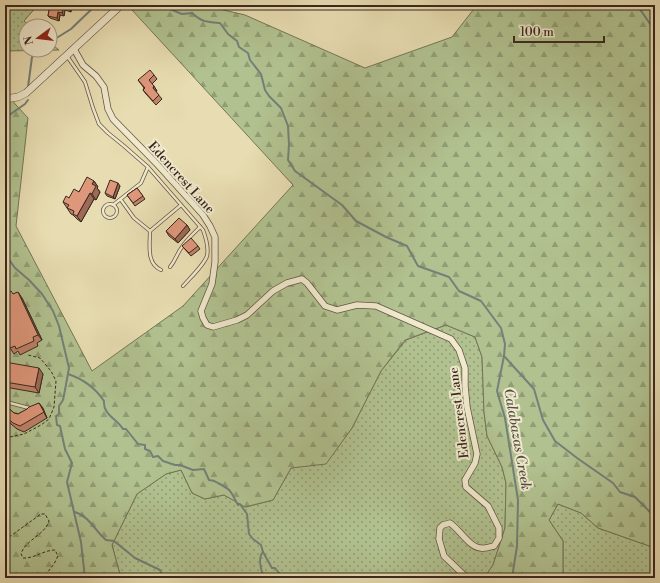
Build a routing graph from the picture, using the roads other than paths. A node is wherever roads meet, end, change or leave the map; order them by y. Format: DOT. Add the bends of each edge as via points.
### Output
graph roads {
  1 [pos="121,5"];
  2 [pos="74,49"];
  3 [pos="67,56"];
  4 [pos="5,99"];
  5 [pos="148,167"];
  6 [pos="121,200"];
  7 [pos="114,205"];
  8 [pos="181,205"];
  9 [pos="200,227"];
  10 [pos="150,231"];
  11 [pos="170,267"];
  12 [pos="161,270"];
  13 [pos="183,286"];
  14 [pos="5,399"];
  15 [pos="29,408"];
  16 [pos="467,578"];
  1 -- 2 [label="street"];
  2 -- 3 [label="street"];
  2 -- 16 [label="street, Edencrest Lane" via="83,65 104,87 108,109 113,119 203,215 210,226 215,237 215,262 212,284 201,311 207,325 213,328 237,320 247,315 273,291 287,283 302,280 325,306 337,310 356,305 376,306 451,340 459,350 465,368 467,407 477,454 465,480 466,487 488,506 499,528 500,538 494,546 481,549 470,544 458,528 450,523 440,528 439,539 444,556"];
  3 -- 4 [label="street" via="26,93"];
  3 -- 5 [label="lane" via="85,82 99,124"];
  5 -- 6 [label="lane" via="141,183"];
  5 -- 8 [label="lane"];
  6 -- 7 [label="lane"];
  6 -- 10 [label="lane" via="134,218"];
  7 -- 7 [label="lane" via="105,206 105,216 109,218 115,215"];
  8 -- 9 [label="lane"];
  8 -- 10 [label="lane"];
  9 -- 11 [label="lane" via="184,244"];
  9 -- 13 [label="lane" via="207,243 207,256"];
  10 -- 12 [label="lane" via="152,263"];
  14 -- 15 [label="lane"];
}
